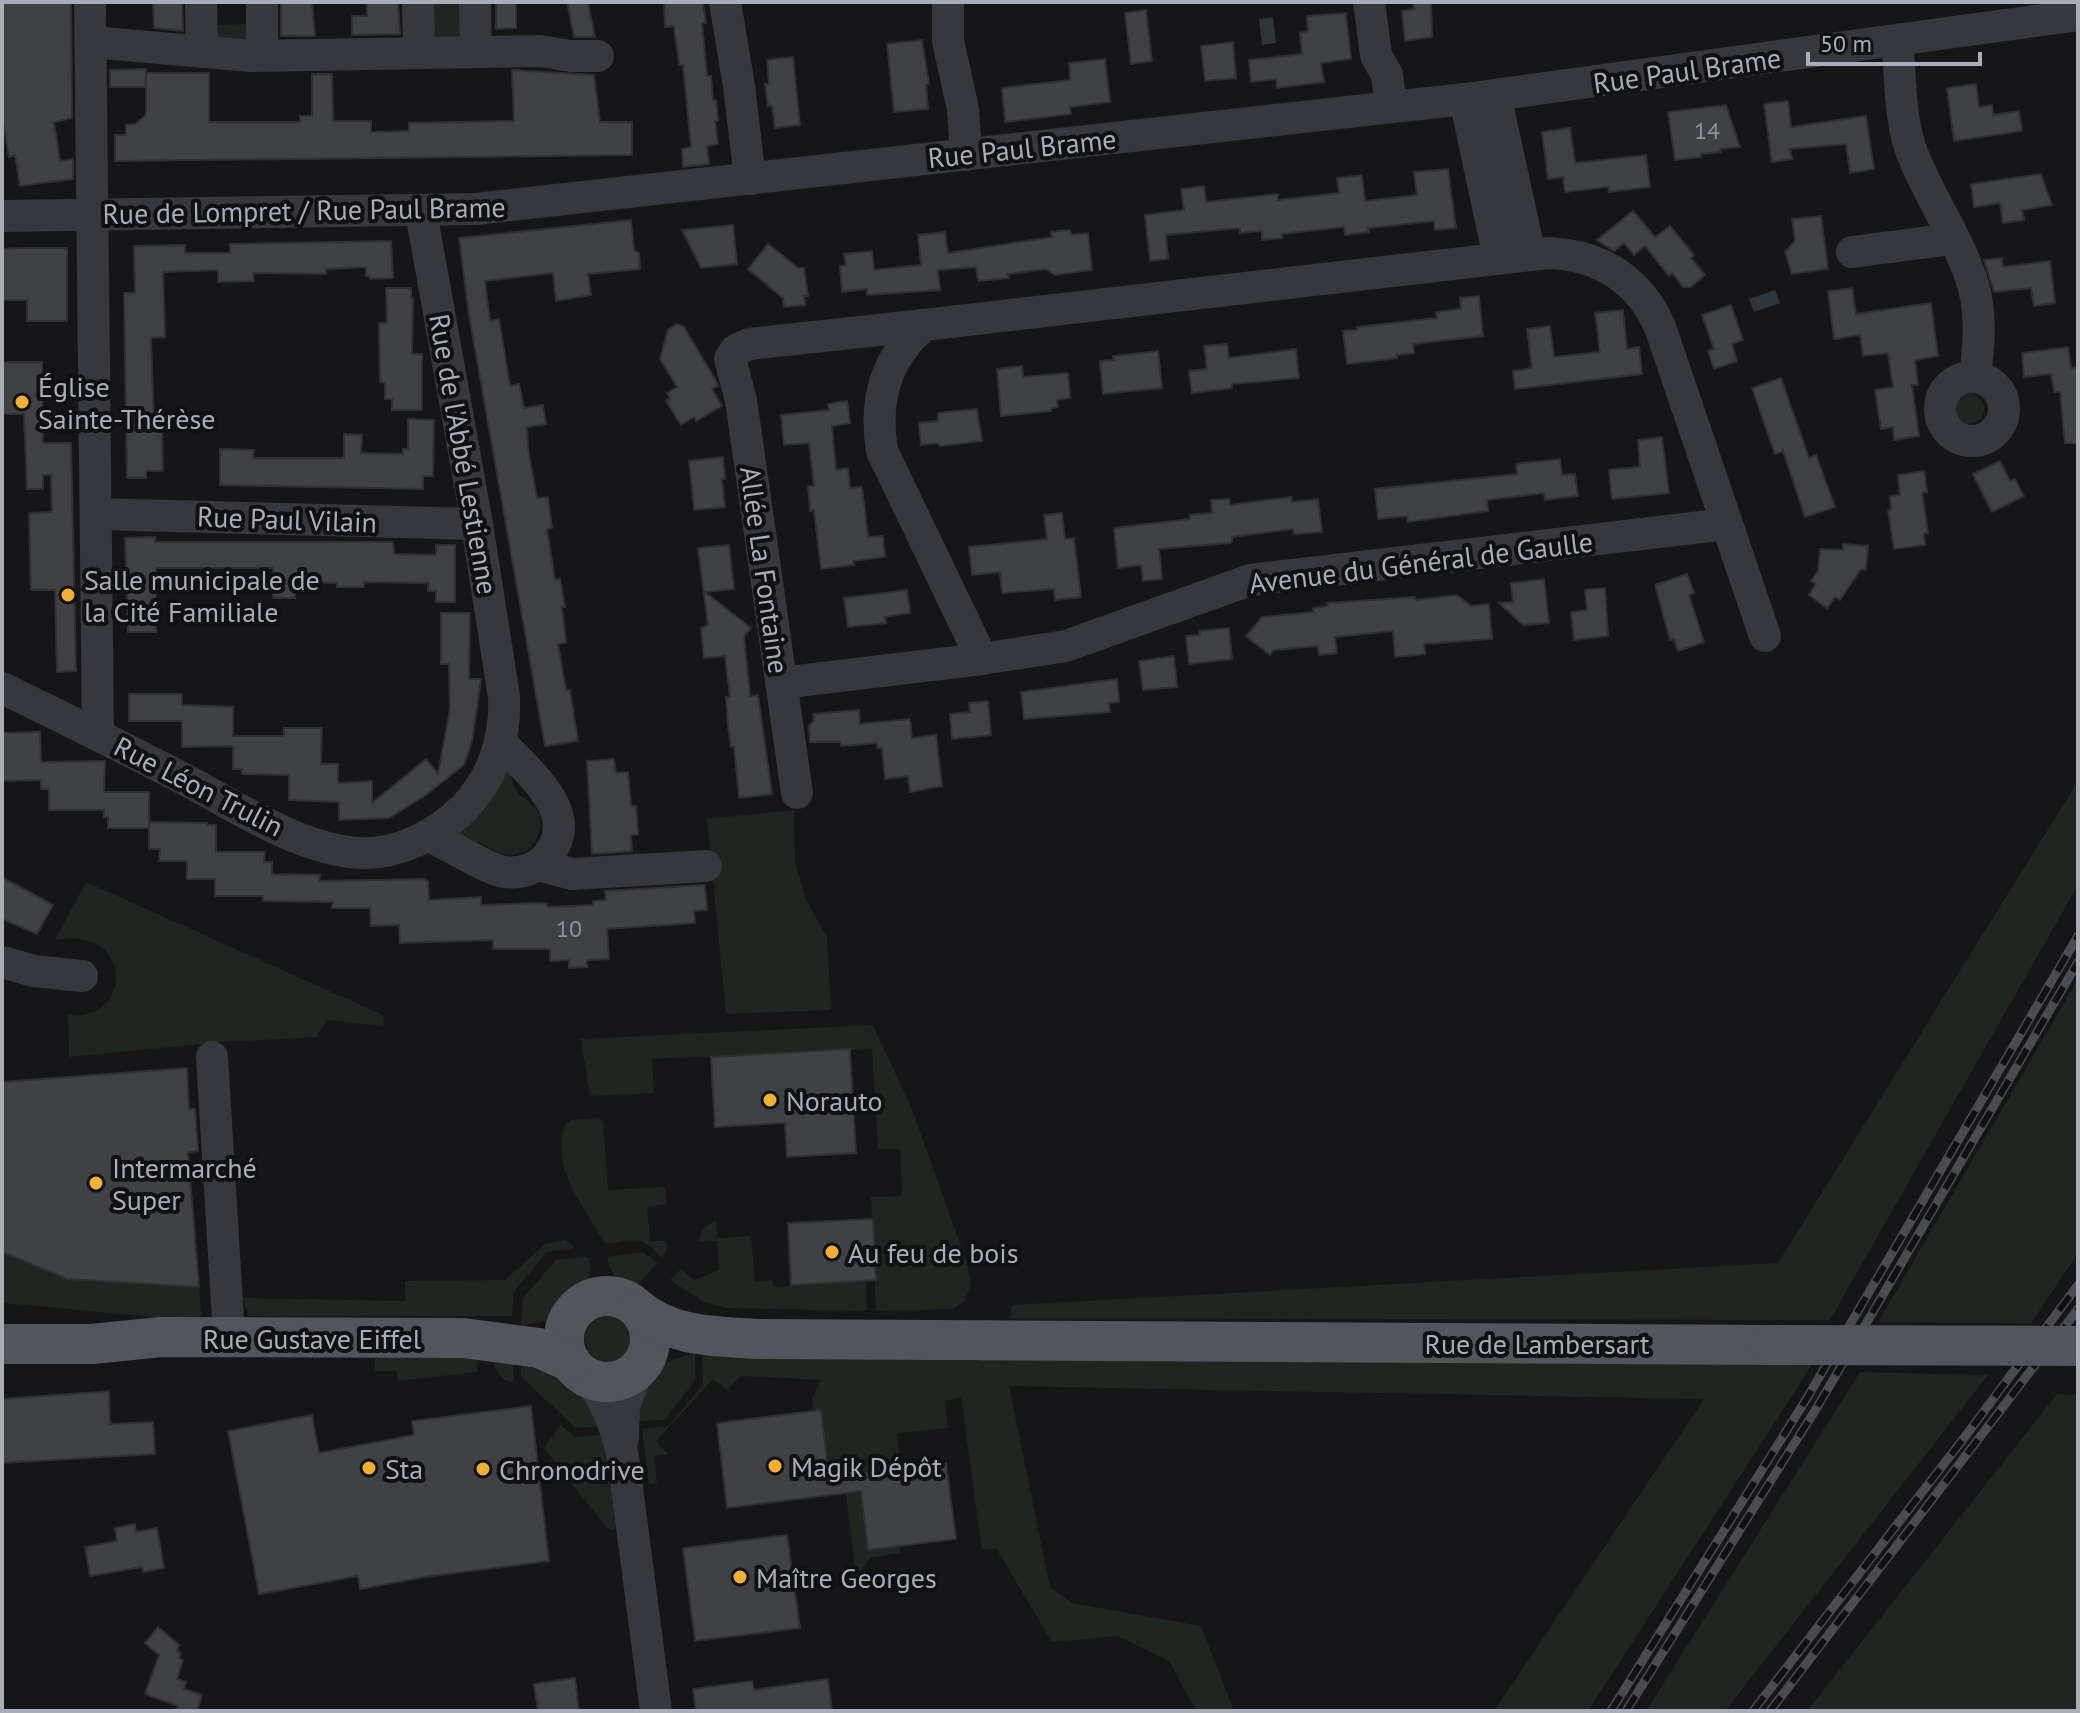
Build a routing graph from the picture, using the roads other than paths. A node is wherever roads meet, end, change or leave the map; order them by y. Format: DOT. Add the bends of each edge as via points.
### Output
graph roads {
  1 [pos="90,2"];
  2 [pos="201,2"];
  3 [pos="262,2"];
  4 [pos="418,2"];
  5 [pos="475,2"];
  6 [pos="725,2"];
  7 [pos="948,2"];
  8 [pos="1369,2"];
  9 [pos="2078,15"];
  10 [pos="1897,40"];
  11 [pos="91,42"];
  12 [pos="202,52"];
  13 [pos="419,52"];
  14 [pos="476,52"];
  15 [pos="262,55"];
  16 [pos="598,56"];
  17 [pos="1480,97"];
  18 [pos="1391,107"];
  19 [pos="966,155"];
  20 [pos="750,179"];
  21 [pos="653,190"];
  22 [pos="421,212"];
  23 [pos="91,215"];
  24 [pos="2,216"];
  25 [pos="1952,239"];
  26 [pos="1852,252"];
  27 [pos="1515,256"];
  28 [pos="924,325"];
  29 [pos="1975,377"];
  30 [pos="96,514"];
  31 [pos="477,524"];
  32 [pos="1727,524"];
  33 [pos="1765,636"];
  34 [pos="982,659"];
  35 [pos="781,683"];
  36 [pos="2,688"];
  37 [pos="98,734"];
  38 [pos="501,743"];
  39 [pos="797,793"];
  40 [pos="415,840"];
  41 [pos="538,865"];
  42 [pos="706,866"];
  43 [pos="2,962"];
  44 [pos="82,976"];
  45 [pos="212,1057"];
  46 [pos="639,1310"];
  47 [pos="572,1314"];
  48 [pos="2,1325"];
  49 [pos="161,1337"];
  50 [pos="229,1337"];
  51 [pos="463,1338"];
  52 [pos="756,1339"];
  53 [pos="2,1344"];
  54 [pos="2078,1346"];
  55 [pos="639,1367"];
  56 [pos="579,1370"];
  57 [pos="623,1457"];
  58 [pos="656,1711"];
  1 -- 11 [label="street"];
  2 -- 12 [label="street"];
  3 -- 15 [label="street"];
  4 -- 13 [label="street"];
  5 -- 14 [label="street"];
  6 -- 20 [label="street"];
  7 -- 19 [label="street" via="948,41 963,109"];
  8 -- 18 [label="street" via="1376,55 1387,75"];
  9 -- 10 [label="street, Rue Paul Brame"];
  10 -- 17 [label="street, Rue Paul Brame"];
  10 -- 25 [label="street" via="1908,138"];
  11 -- 12 [label="street"];
  11 -- 23 [label="street"];
  12 -- 15 [label="street"];
  13 -- 14 [label="street"];
  13 -- 15 [label="street"];
  14 -- 16 [label="street"];
  17 -- 18 [label="street, Rue Paul Brame"];
  17 -- 27 [label="street"];
  18 -- 19 [label="street, Rue Paul Brame"];
  19 -- 20 [label="street, Rue Paul Brame"];
  20 -- 21 [label="street, Rue Paul Brame"];
  21 -- 22 [label="street, Rue de Lompret / Rue Paul Brame"];
  22 -- 23 [label="street, Rue de Lompret / Rue Paul Brame"];
  22 -- 31 [label="street, Rue de l'Abbé Lestienne"];
  23 -- 24 [label="street, Rue de Lompret / Rue Paul Brame"];
  23 -- 30 [label="street"];
  25 -- 26 [label="street"];
  25 -- 29 [label="street" via="1976,298"];
  27 -- 28 [label="street"];
  27 -- 32 [label="street" via="1559,254 1596,261 1618,273 1647,301"];
  28 -- 34 [label="street" via="902,347 889,372 880,414 882,451"];
  28 -- 35 [label="street, Allée La Fontaine" via="749,344 730,359 741,400"];
  30 -- 31 [label="street, Rue Paul Vilain"];
  30 -- 37 [label="street"];
  31 -- 38 [label="street, Rue de l'Abbé Lestienne" via="504,697"];
  32 -- 33 [label="street"];
  32 -- 34 [label="street, Avenue du Général de Gaulle" via="1250,580 1066,646"];
  34 -- 35 [label="street, Avenue du Général de Gaulle"];
  35 -- 39 [label="street, Allée La Fontaine"];
  36 -- 37 [label="street, Rue Léon Trulin"];
  37 -- 40 [label="street, Rue Léon Trulin" via="305,841 356,853"];
  38 -- 40 [label="street" via="472,799 452,819"];
  38 -- 41 [label="street" via="557,810 557,841"];
  40 -- 41 [label="street" via="503,872"];
  41 -- 42 [label="street" via="572,874"];
  43 -- 44 [label="street"];
  45 -- 50 [label="street"];
  46 -- 47 [label="main road" via="622,1299 601,1296"];
  46 -- 52 [label="main road" via="678,1331"];
  46 -- 55 [label="main road" via="650,1342"];
  47 -- 51 [label="main road, Rue Gustave Eiffel" via="543,1329"];
  47 -- 56 [label="main road" via="565,1349"];
  48 -- 49 [label="main road"];
  49 -- 50 [label="main road, Rue Gustave Eiffel"];
  49 -- 53 [label="main road"];
  50 -- 51 [label="main road, Rue Gustave Eiffel"];
  51 -- 56 [label="main road, Rue Gustave Eiffel" via="539,1348"];
  52 -- 54 [label="main road, Rue de Lambersart, bridge"];
  52 -- 55 [label="main road" via="672,1348"];
  55 -- 56 [label="main road" via="615,1381 600,1382"];
  55 -- 57 [label="street" via="624,1406"];
  56 -- 57 [label="street" via="607,1405"];
  57 -- 58 [label="street"];
}
